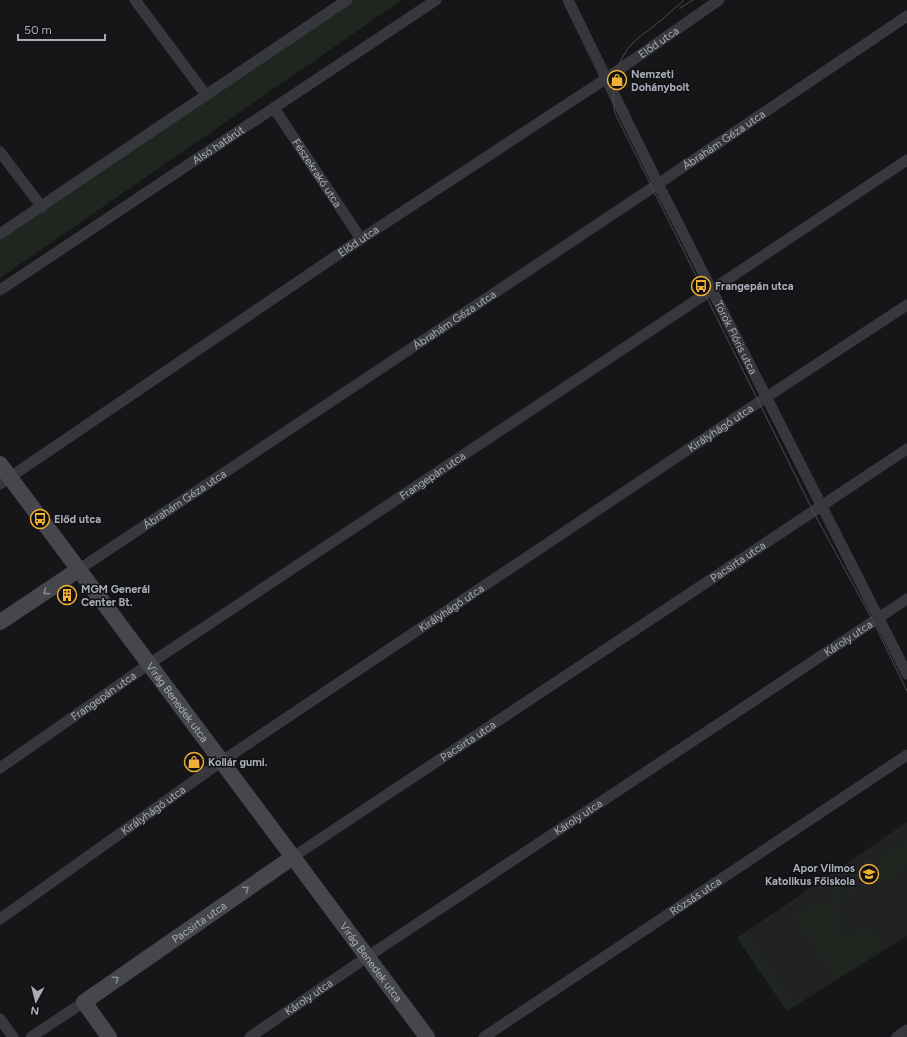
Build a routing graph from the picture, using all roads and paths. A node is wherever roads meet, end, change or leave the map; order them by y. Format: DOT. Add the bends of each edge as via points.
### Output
graph roads {
  1 [pos="135,0"];
  2 [pos="347,0"];
  3 [pos="436,0"];
  4 [pos="568,0"];
  5 [pos="719,0"];
  6 [pos="907,16"];
  7 [pos="607,78"];
  8 [pos="206,95"];
  9 [pos="274,108"];
  10 [pos="0,152"];
  11 [pos="907,160"];
  12 [pos="658,184"];
  13 [pos="42,207"];
  14 [pos="0,234"];
  15 [pos="361,239"];
  16 [pos="0,290"];
  17 [pos="712,290"];
  18 [pos="907,306"];
  19 [pos="766,397"];
  20 [pos="907,449"];
  21 [pos="0,464"];
  22 [pos="5,481"];
  23 [pos="820,506"];
  24 [pos="78,570"];
  25 [pos="907,599"];
  26 [pos="879,618"];
  27 [pos="0,622"];
  28 [pos="149,664"];
  29 [pos="907,674"];
  30 [pos="907,755"];
  31 [pos="222,761"];
  32 [pos="0,768"];
  33 [pos="293,857"];
  34 [pos="0,918"];
  35 [pos="367,957"];
  36 [pos="84,1002"];
  37 [pos="0,1019"];
  38 [pos="907,1030"];
  39 [pos="13,1037"];
  40 [pos="31,1037"];
  41 [pos="109,1037"];
  42 [pos="250,1037"];
  43 [pos="427,1037"];
  44 [pos="484,1037"];
  45 [pos="897,1037"];
  1 -- 8 [label="street"];
  2 -- 8 [label="street"];
  3 -- 9 [label="street, Alsó határút"];
  4 -- 7 [label="street, Török Flóris utca"];
  5 -- 7 [label="street, Előd utca"];
  6 -- 12 [label="street, Ábrahám Géza utca"];
  7 -- 12 [label="street, Török Flóris utca"];
  7 -- 15 [label="street, Előd utca"];
  8 -- 13 [label="street"];
  9 -- 15 [label="street, Fészekrakó utca"];
  9 -- 16 [label="street, Alsó határút"];
  10 -- 13 [label="street"];
  11 -- 17 [label="street, Frangepán utca"];
  12 -- 17 [label="street, Török Flóris utca"];
  12 -- 24 [label="street, Ábrahám Géza utca"];
  13 -- 14 [label="street"];
  15 -- 22 [label="street, Előd utca"];
  17 -- 19 [label="street, Török Flóris utca"];
  17 -- 28 [label="street, Frangepán utca"];
  18 -- 19 [label="street, Királyhágó utca"];
  19 -- 23 [label="street, Török Flóris utca"];
  19 -- 31 [label="street, Királyhágó utca"];
  20 -- 23 [label="street, Pacsirta utca"];
  21 -- 22 [label="street, Virág Benedek utca"];
  22 -- 24 [label="street, Virág Benedek utca"];
  23 -- 26 [label="street, Török Flóris utca"];
  23 -- 33 [label="street, Pacsirta utca"];
  24 -- 27 [label="street, Ábrahám Géza utca, one-way"];
  24 -- 28 [label="street, Virág Benedek utca"];
  25 -- 26 [label="street, Károly utca"];
  26 -- 29 [label="street, Török Flóris utca"];
  26 -- 35 [label="street, Károly utca"];
  28 -- 31 [label="street, Virág Benedek utca"];
  28 -- 32 [label="street, Frangepán utca"];
  30 -- 44 [label="street, Rózsás utca"];
  31 -- 33 [label="street, Virág Benedek utca"];
  31 -- 34 [label="street, Királyhágó utca"];
  33 -- 35 [label="street, Virág Benedek utca"];
  36 -- 33 [label="street, Pacsirta utca, one-way"];
  35 -- 42 [label="street, Károly utca"];
  35 -- 43 [label="street, Virág Benedek utca"];
  36 -- 40 [label="street, Pacsirta utca"];
  36 -- 41 [label="street"];
  37 -- 39 [label="street"];
  38 -- 45 [label="street"];
}
